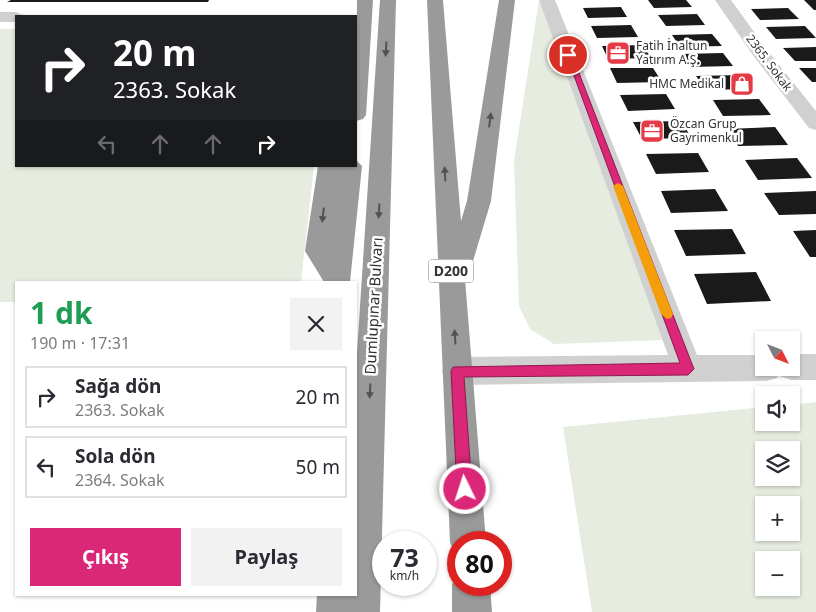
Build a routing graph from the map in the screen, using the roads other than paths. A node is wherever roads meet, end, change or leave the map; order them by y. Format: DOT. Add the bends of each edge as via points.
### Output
graph roads {
  1 [pos="351,0"];
  2 [pos="365,0"];
  3 [pos="388,0"];
  4 [pos="507,0"];
  5 [pos="547,0"];
  6 [pos="723,0"];
  7 [pos="437,1"];
  8 [pos="348,15"];
  9 [pos="0,17"];
  10 [pos="15,17"];
  11 [pos="357,102"];
  12 [pos="816,124"];
  13 [pos="329,167"];
  14 [pos="351,167"];
  15 [pos="337,280"];
  16 [pos="452,286"];
  17 [pos="800,367"];
  18 [pos="816,367"];
  19 [pos="755,368"];
  20 [pos="688,369"];
  21 [pos="457,371"];
  22 [pos="467,531"];
  23 [pos="336,596"];
  24 [pos="471,596"];
  25 [pos="336,612"];
  26 [pos="360,612"];
  27 [pos="472,612"];
  1 -- 8 [label="highway"];
  2 -- 11 [label="highway"];
  3 -- 26 [label="highway, Dumlupınar Bulvarı, one-way"];
  16 -- 4 [label="highway, one-way" via="479,201"];
  5 -- 20 [label="street"];
  6 -- 12 [label="street, 2365. Sokak"];
  16 -- 7 [label="highway, D200, one-way"];
  9 -- 10 [label="street"];
  13 -- 15 [label="highway, one-way" via="318,251"];
  14 -- 15 [label="highway"];
  21 -- 16 [label="highway, D200, one-way"];
  17 -- 18 [label="street"];
  19 -- 20 [label="street"];
  20 -- 21 [label="street"];
  21 -- 22 [label="highway, D200"];
  23 -- 25 [label="highway"];
  24 -- 27 [label="highway"];
}
